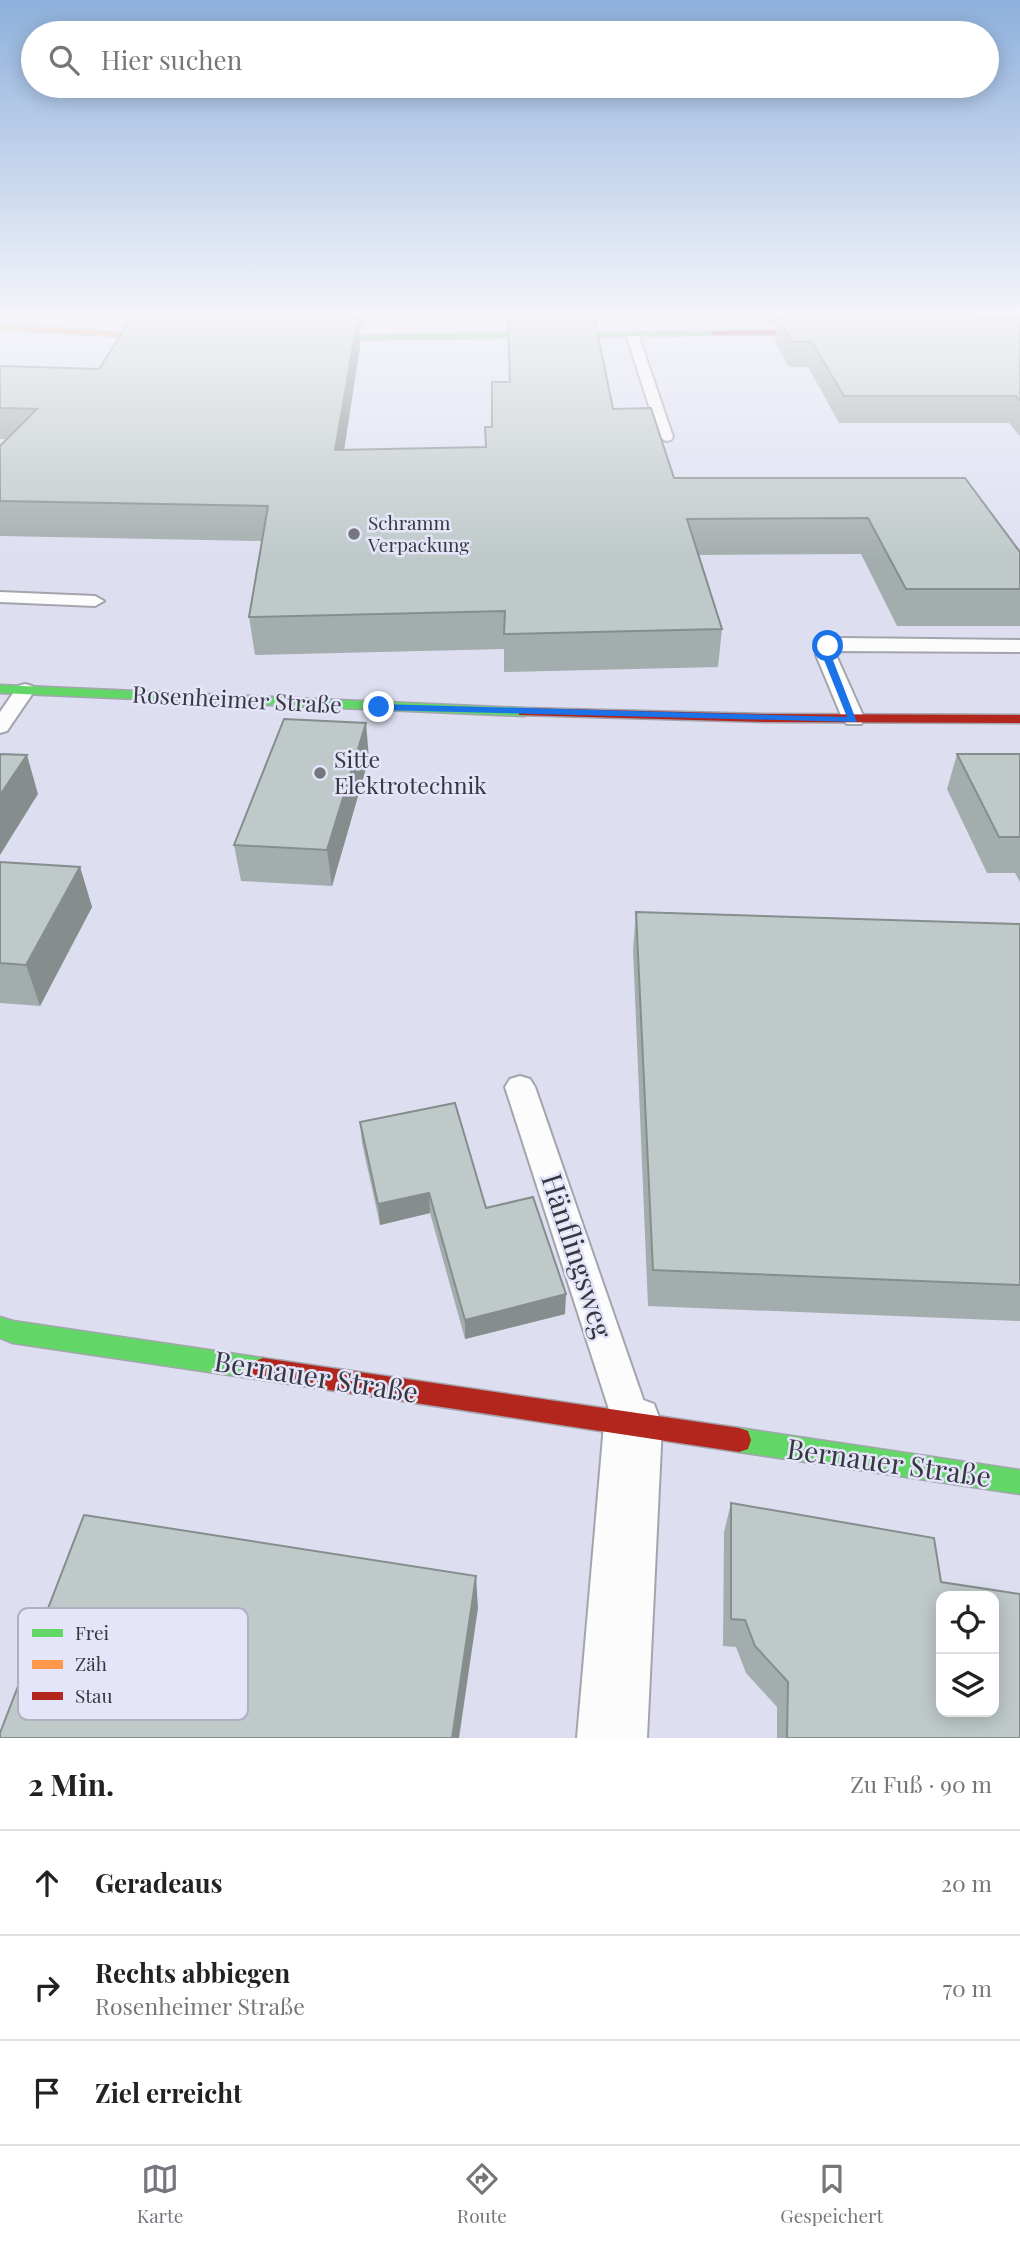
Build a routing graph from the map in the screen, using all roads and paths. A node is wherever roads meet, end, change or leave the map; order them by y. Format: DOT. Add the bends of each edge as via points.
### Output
graph roads {
  1 [pos="653,397"];
  2 [pos="666,437"];
  3 [pos="0,597"];
  4 [pos="95,601"];
  5 [pos="1020,646"];
  6 [pos="0,689"];
  7 [pos="25,690"];
  8 [pos="1020,719"];
  9 [pos="853,720"];
  10 [pos="0,727"];
  11 [pos="520,1087"];
  12 [pos="0,1327"];
  13 [pos="633,1425"];
  14 [pos="1020,1482"];
  15 [pos="612,1738"];
  1 -- 2 [label="lane"];
  3 -- 4 [label="lane"];
  5 -- 9 [label="lane" via="828,646 826,655"];
  6 -- 7 [label="street, Rosenheimer Straße"];
  7 -- 9 [label="street, Rosenheimer Straße" via="379,707"];
  7 -- 10 [label="lane"];
  8 -- 9 [label="street, Rosenheimer Straße"];
  11 -- 13 [label="lane, Hänflingsweg"];
  12 -- 13 [label="street, Bernauer Straße"];
  13 -- 14 [label="street, Bernauer Straße"];
  13 -- 15 [label="street"];
}
